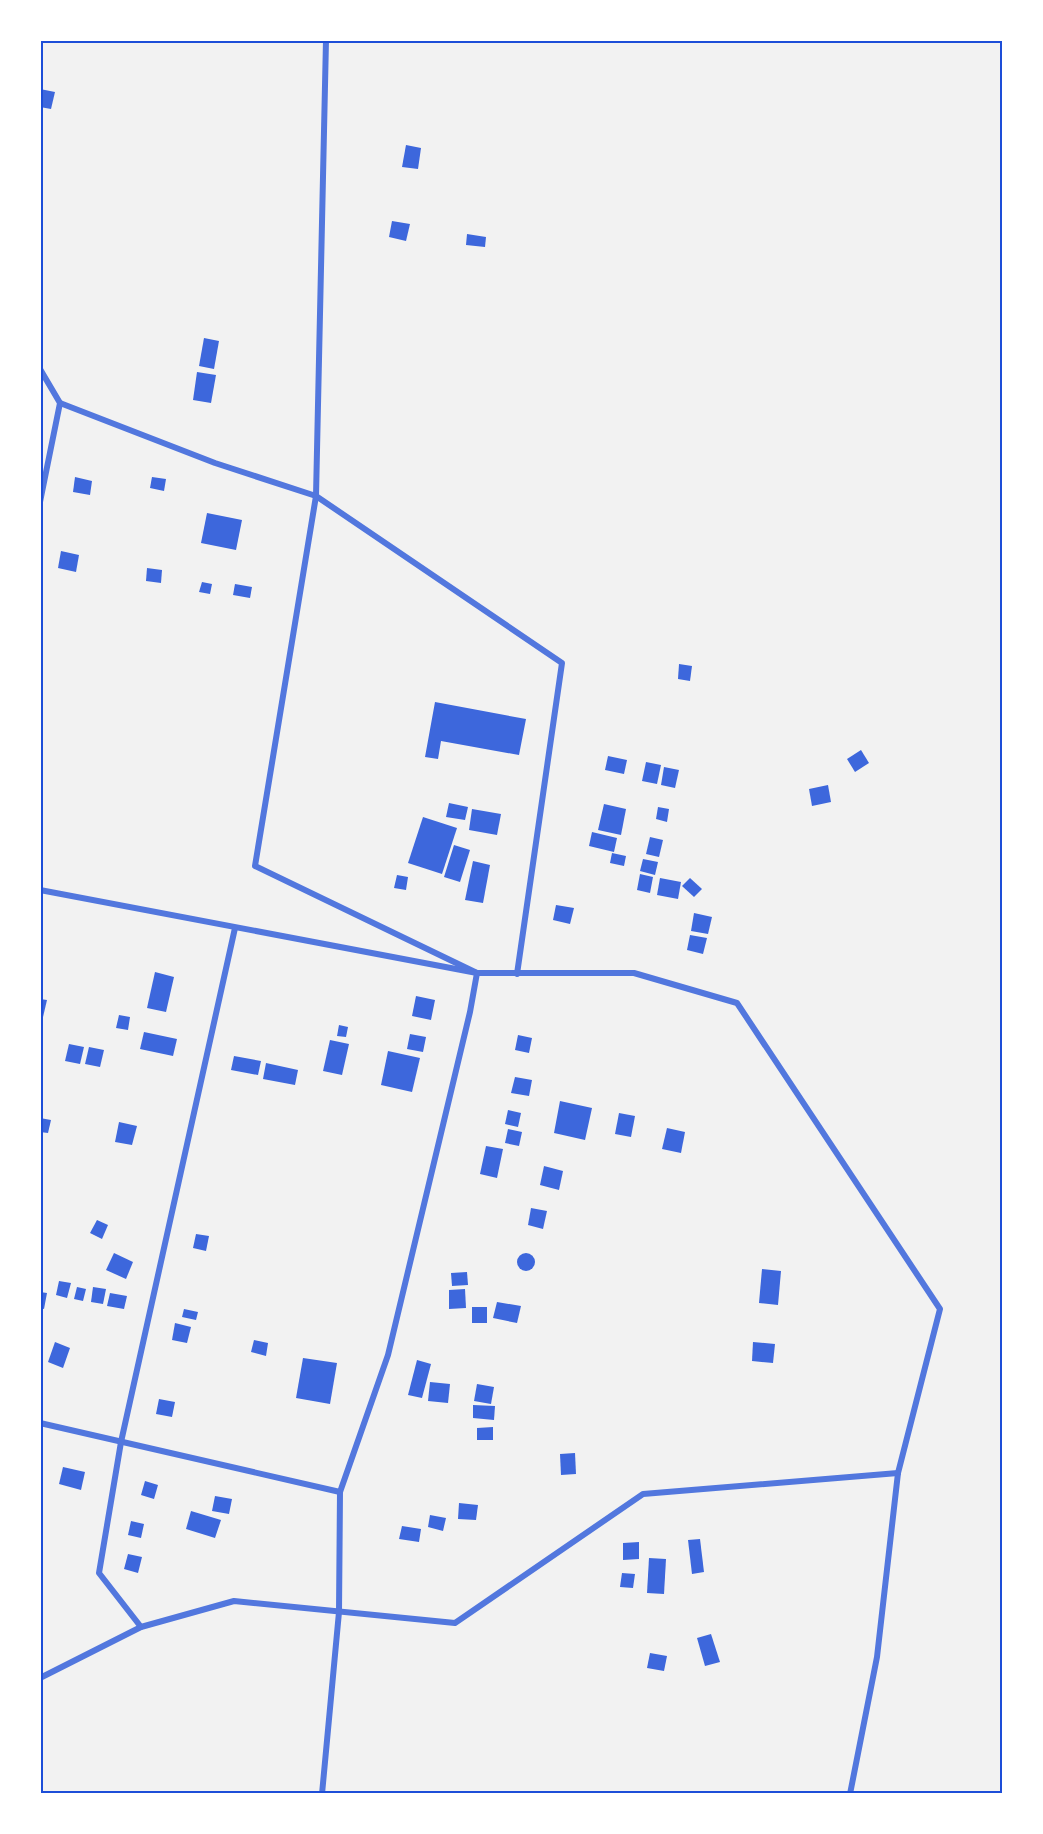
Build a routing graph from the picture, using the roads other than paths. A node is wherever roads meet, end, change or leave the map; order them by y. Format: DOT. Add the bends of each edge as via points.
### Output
graph roads {
  1 [pos="326,40"];
  2 [pos="40,369"];
  3 [pos="60,403"];
  4 [pos="316,496"];
  5 [pos="40,502"];
  6 [pos="40,890"];
  7 [pos="235,928"];
  8 [pos="477,973"];
  9 [pos="517,974"];
  10 [pos="40,1424"];
  11 [pos="121,1442"];
  12 [pos="898,1473"];
  13 [pos="340,1492"];
  14 [pos="339,1612"];
  15 [pos="141,1628"];
  16 [pos="40,1678"];
  17 [pos="322,1794"];
  18 [pos="850,1794"];
  1 -- 4 [label="street"];
  2 -- 3 [label="street"];
  3 -- 4 [label="street" via="214,463"];
  3 -- 5 [label="street"];
  4 -- 8 [label="street" via="255,866"];
  4 -- 9 [label="street" via="562,663"];
  6 -- 7 [label="street"];
  7 -- 8 [label="street"];
  7 -- 11 [label="street"];
  8 -- 9 [label="street"];
  8 -- 13 [label="street" via="388,1355"];
  9 -- 12 [label="street" via="634,974 737,1003 940,1309"];
  10 -- 11 [label="street"];
  11 -- 13 [label="street"];
  11 -- 15 [label="street" via="99,1574"];
  12 -- 14 [label="street" via="643,1494 455,1623"];
  12 -- 18 [label="street" via="877,1657"];
  13 -- 14 [label="street"];
  14 -- 15 [label="street" via="234,1601"];
  14 -- 17 [label="street"];
  15 -- 16 [label="street"];
}
